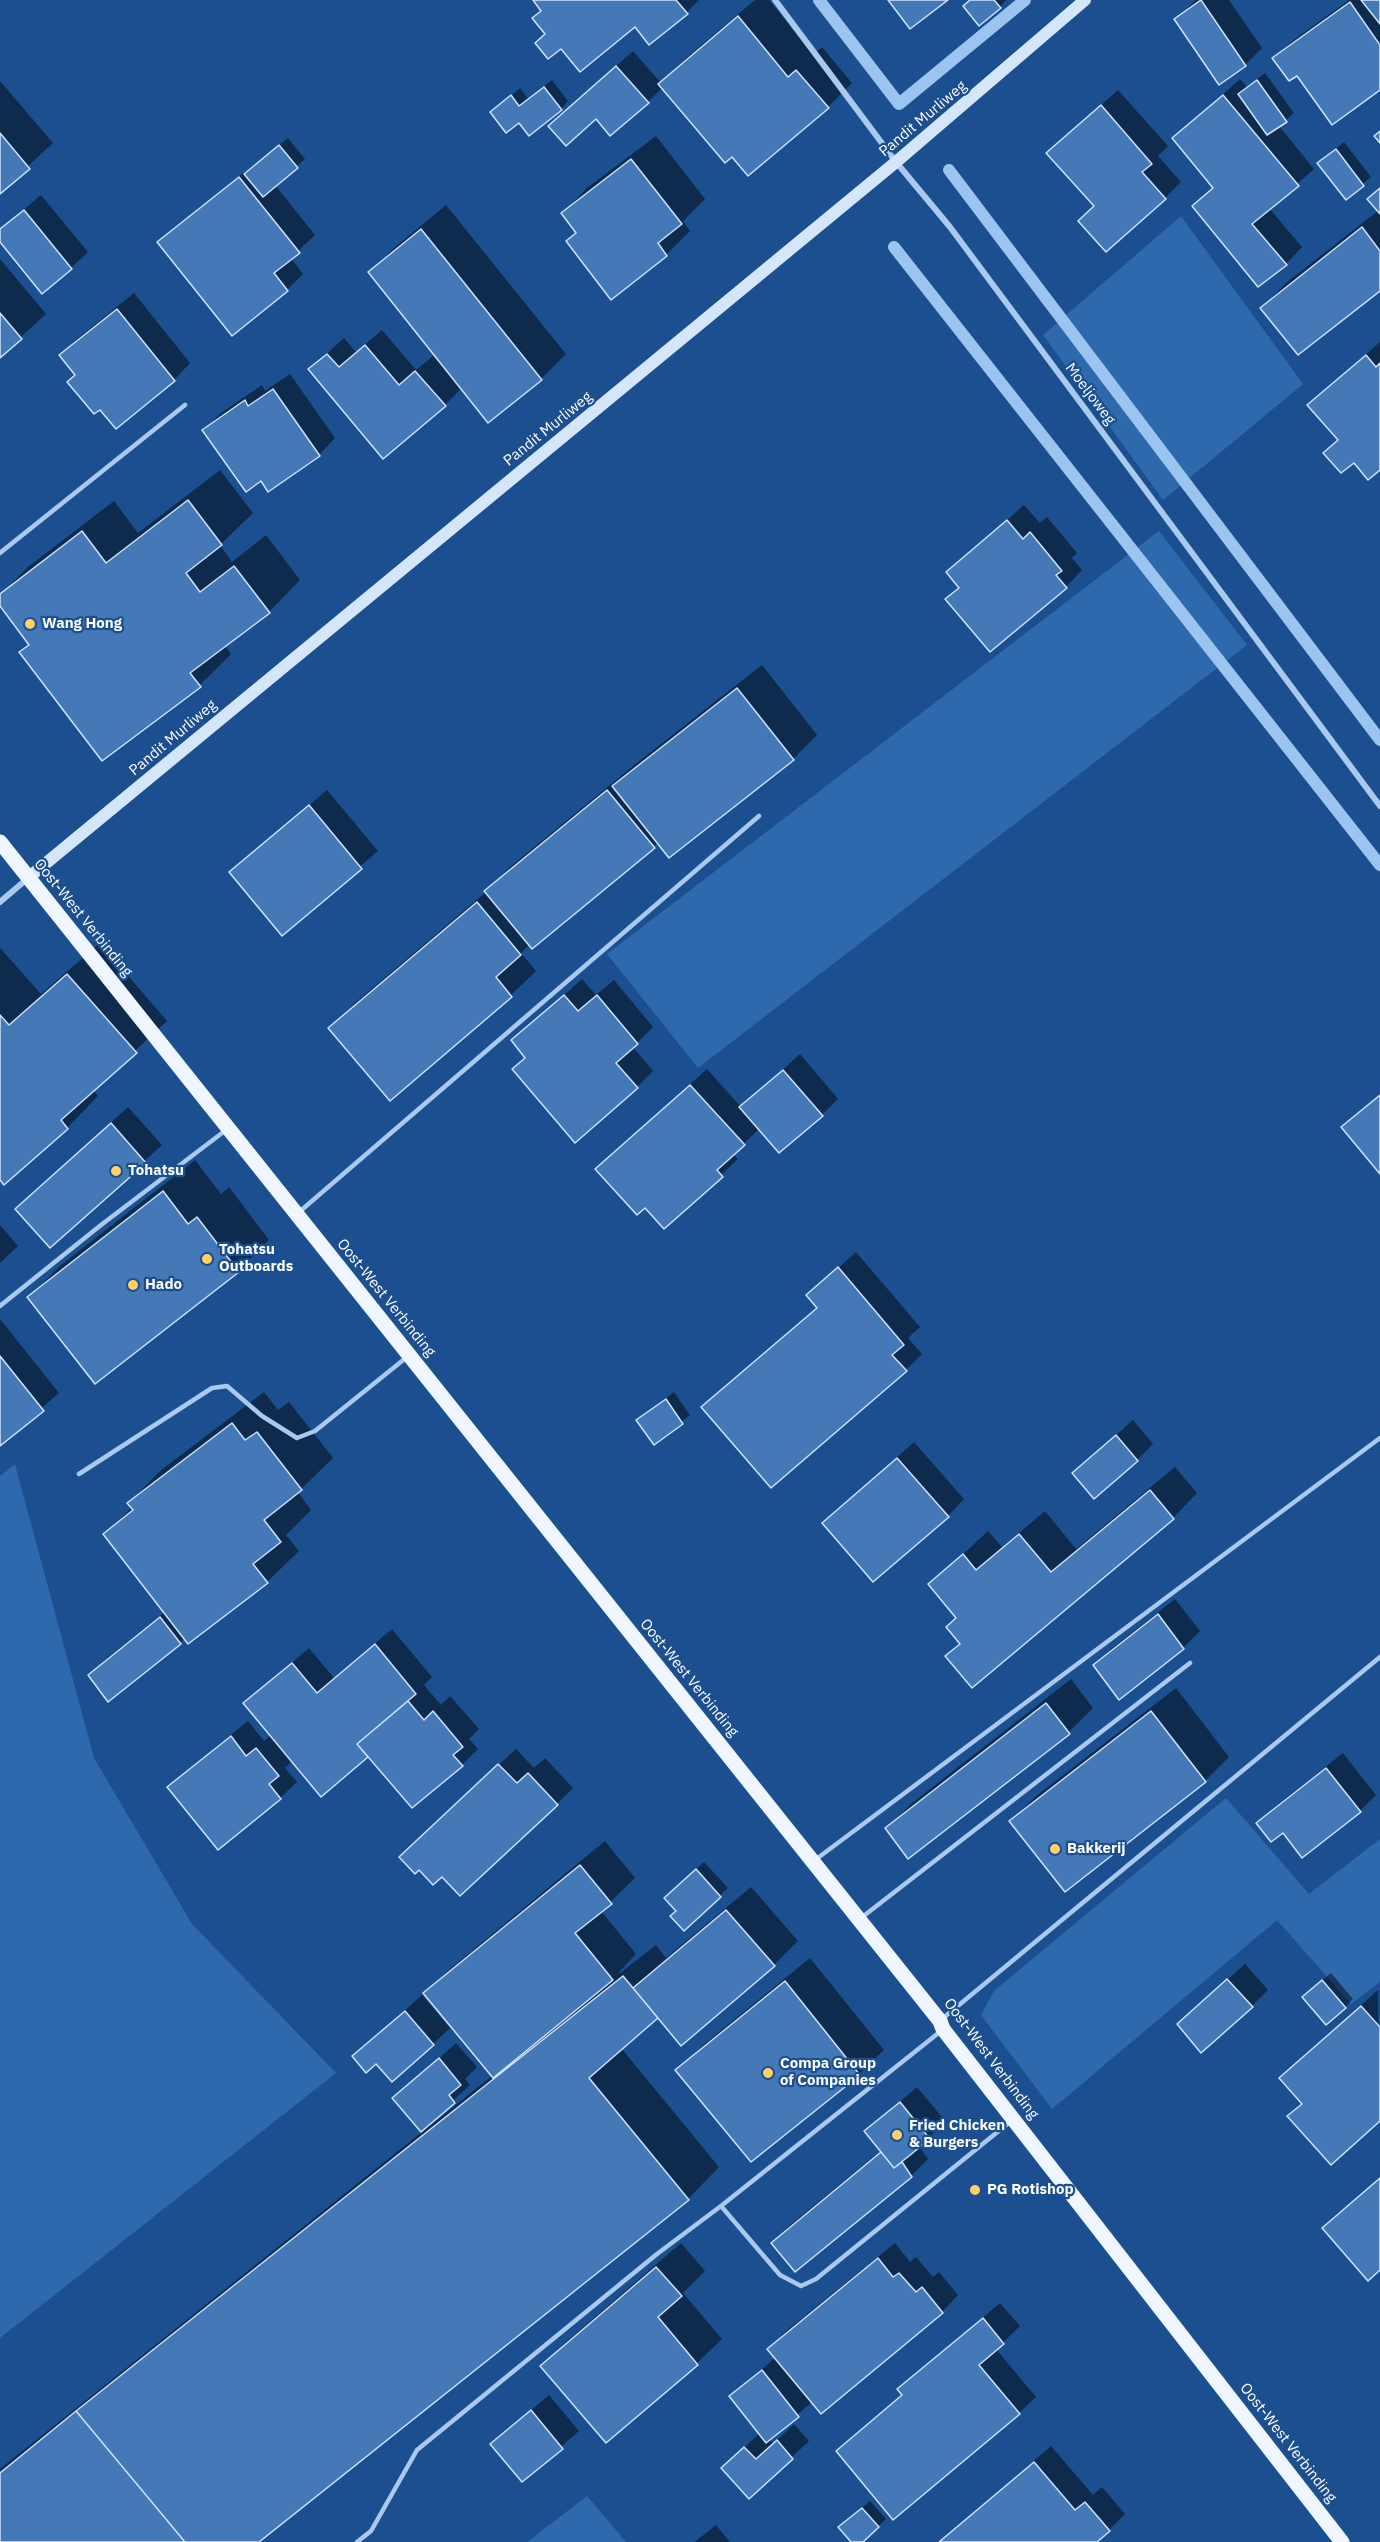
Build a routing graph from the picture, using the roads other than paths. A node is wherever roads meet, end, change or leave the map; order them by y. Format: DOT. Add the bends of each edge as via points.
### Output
graph roads {
  1 [pos="775,0"];
  2 [pos="1085,0"];
  3 [pos="896,162"];
  4 [pos="185,405"];
  5 [pos="0,553"];
  6 [pos="1380,806"];
  7 [pos="759,816"];
  8 [pos="0,842"];
  9 [pos="28,878"];
  10 [pos="0,902"];
  11 [pos="228,1128"];
  12 [pos="296,1214"];
  13 [pos="0,1306"];
  14 [pos="409,1356"];
  15 [pos="1380,1438"];
  16 [pos="79,1474"];
  17 [pos="1380,1657"];
  18 [pos="1190,1663"];
  19 [pos="813,1862"];
  20 [pos="859,1920"];
  21 [pos="941,2025"];
  22 [pos="1014,2120"];
  23 [pos="721,2206"];
  24 [pos="357,2542"];
  25 [pos="1342,2542"];
  1 -- 3 [label="street, Moeljoweg"];
  2 -- 3 [label="street, Pandit Murliweg"];
  3 -- 6 [label="street, Moeljoweg" via="950,227"];
  3 -- 9 [label="street, Pandit Murliweg"];
  4 -- 5 [label="lane"];
  7 -- 12 [label="lane"];
  8 -- 9 [label="main road, Oost-West Verbinding"];
  9 -- 10 [label="street"];
  9 -- 11 [label="main road, Oost-West Verbinding"];
  11 -- 12 [label="main road, Oost-West Verbinding"];
  11 -- 13 [label="lane"];
  12 -- 14 [label="main road, Oost-West Verbinding"];
  14 -- 16 [label="lane" via="315,1431 297,1438 262,1416 227,1386 212,1388"];
  14 -- 19 [label="main road, Oost-West Verbinding"];
  15 -- 19 [label="lane"];
  17 -- 21 [label="lane"];
  18 -- 20 [label="lane"];
  19 -- 20 [label="main road, Oost-West Verbinding"];
  20 -- 21 [label="main road, Oost-West Verbinding"];
  21 -- 22 [label="main road, Oost-West Verbinding"];
  21 -- 23 [label="lane"];
  22 -- 23 [label="lane" via="816,2279 801,2286 780,2275"];
  22 -- 25 [label="main road, Oost-West Verbinding"];
  23 -- 24 [label="lane" via="417,2450 371,2531"];
}
